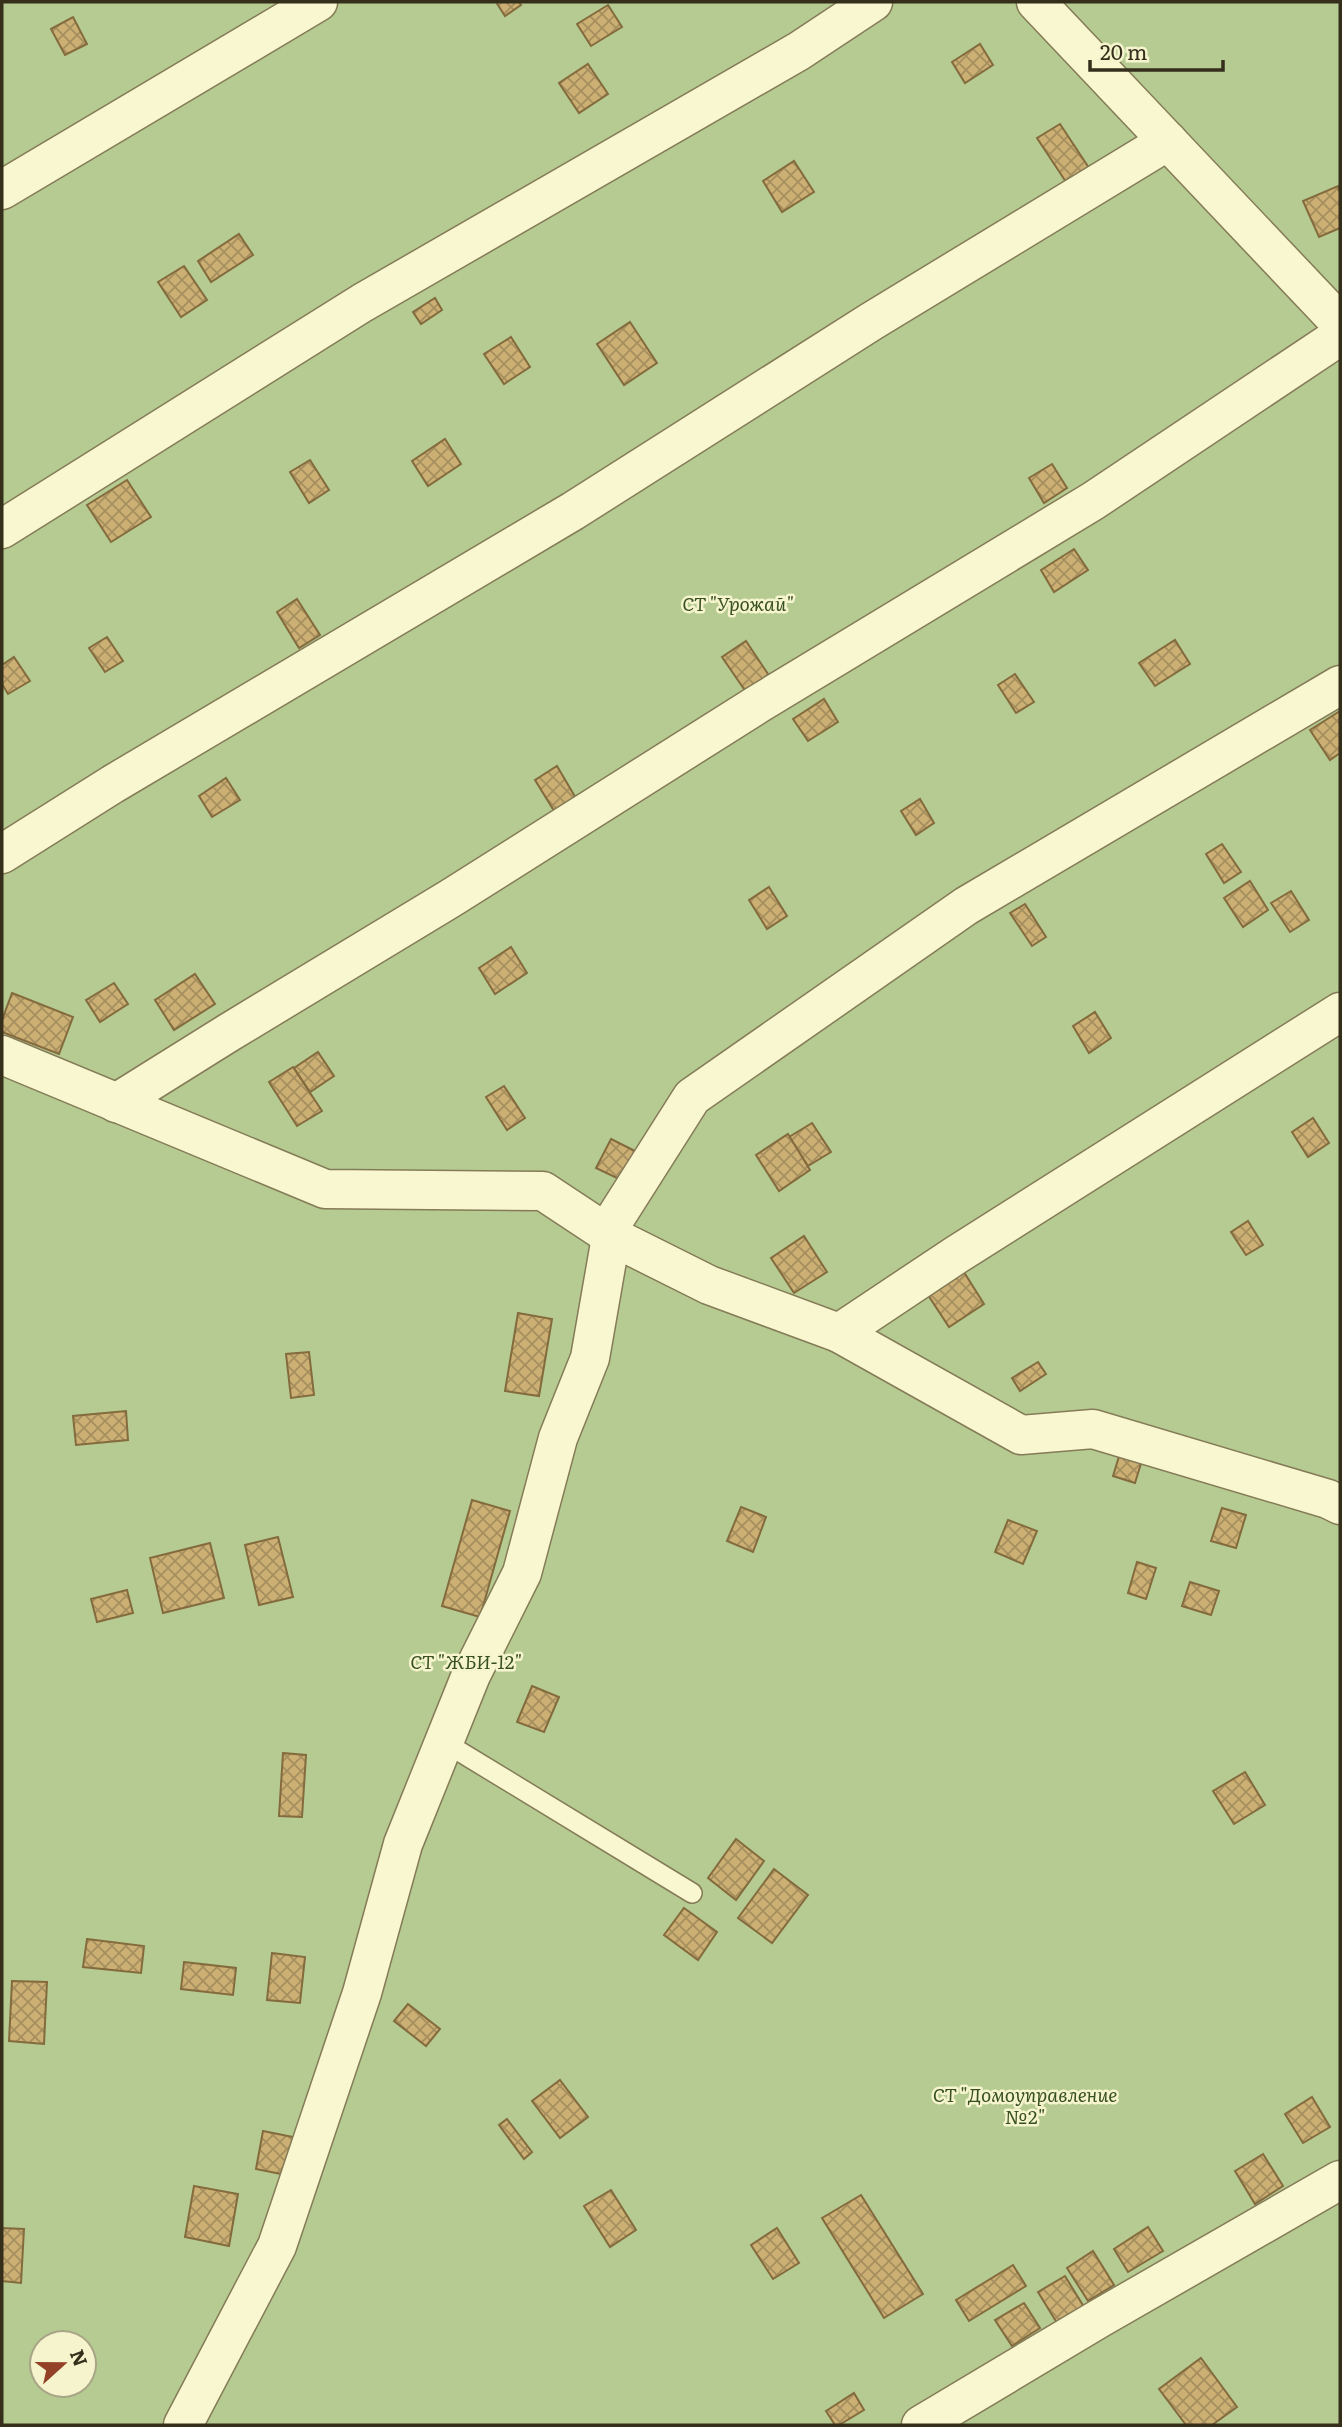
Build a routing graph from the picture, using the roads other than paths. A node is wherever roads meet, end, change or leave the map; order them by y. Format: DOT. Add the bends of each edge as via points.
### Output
graph roads {
  1 [pos="317,2"];
  2 [pos="873,2"];
  3 [pos="1036,2"];
  4 [pos="1168,141"];
  5 [pos="2,190"];
  6 [pos="1340,323"];
  7 [pos="1340,336"];
  8 [pos="2,529"];
  9 [pos="1340,685"];
  10 [pos="2,854"];
  11 [pos="1340,1012"];
  12 [pos="2,1055"];
  13 [pos="117,1103"];
  14 [pos="611,1236"];
  15 [pos="839,1333"];
  16 [pos="1340,1505"];
  17 [pos="444,1742"];
  18 [pos="692,1893"];
  19 [pos="1340,2180"];
  20 [pos="183,2425"];
  21 [pos="921,2425"];
  1 -- 5 [label="street"];
  2 -- 8 [label="street" via="799,51 362,303"];
  3 -- 4 [label="street"];
  4 -- 6 [label="street"];
  4 -- 10 [label="street" via="573,511"];
  7 -- 13 [label="street" via="1093,500"];
  9 -- 14 [label="street" via="966,906 692,1097 614,1220"];
  11 -- 15 [label="street"];
  12 -- 13 [label="street"];
  13 -- 14 [label="street" via="326,1189 543,1191"];
  14 -- 15 [label="street" via="709,1285"];
  14 -- 17 [label="street" via="590,1358 558,1438 522,1573 471,1675"];
  15 -- 16 [label="street" via="1021,1435 1093,1429"];
  17 -- 18 [label="lane"];
  17 -- 20 [label="street" via="403,1844 362,1993 277,2246"];
  19 -- 21 [label="street"];
}
